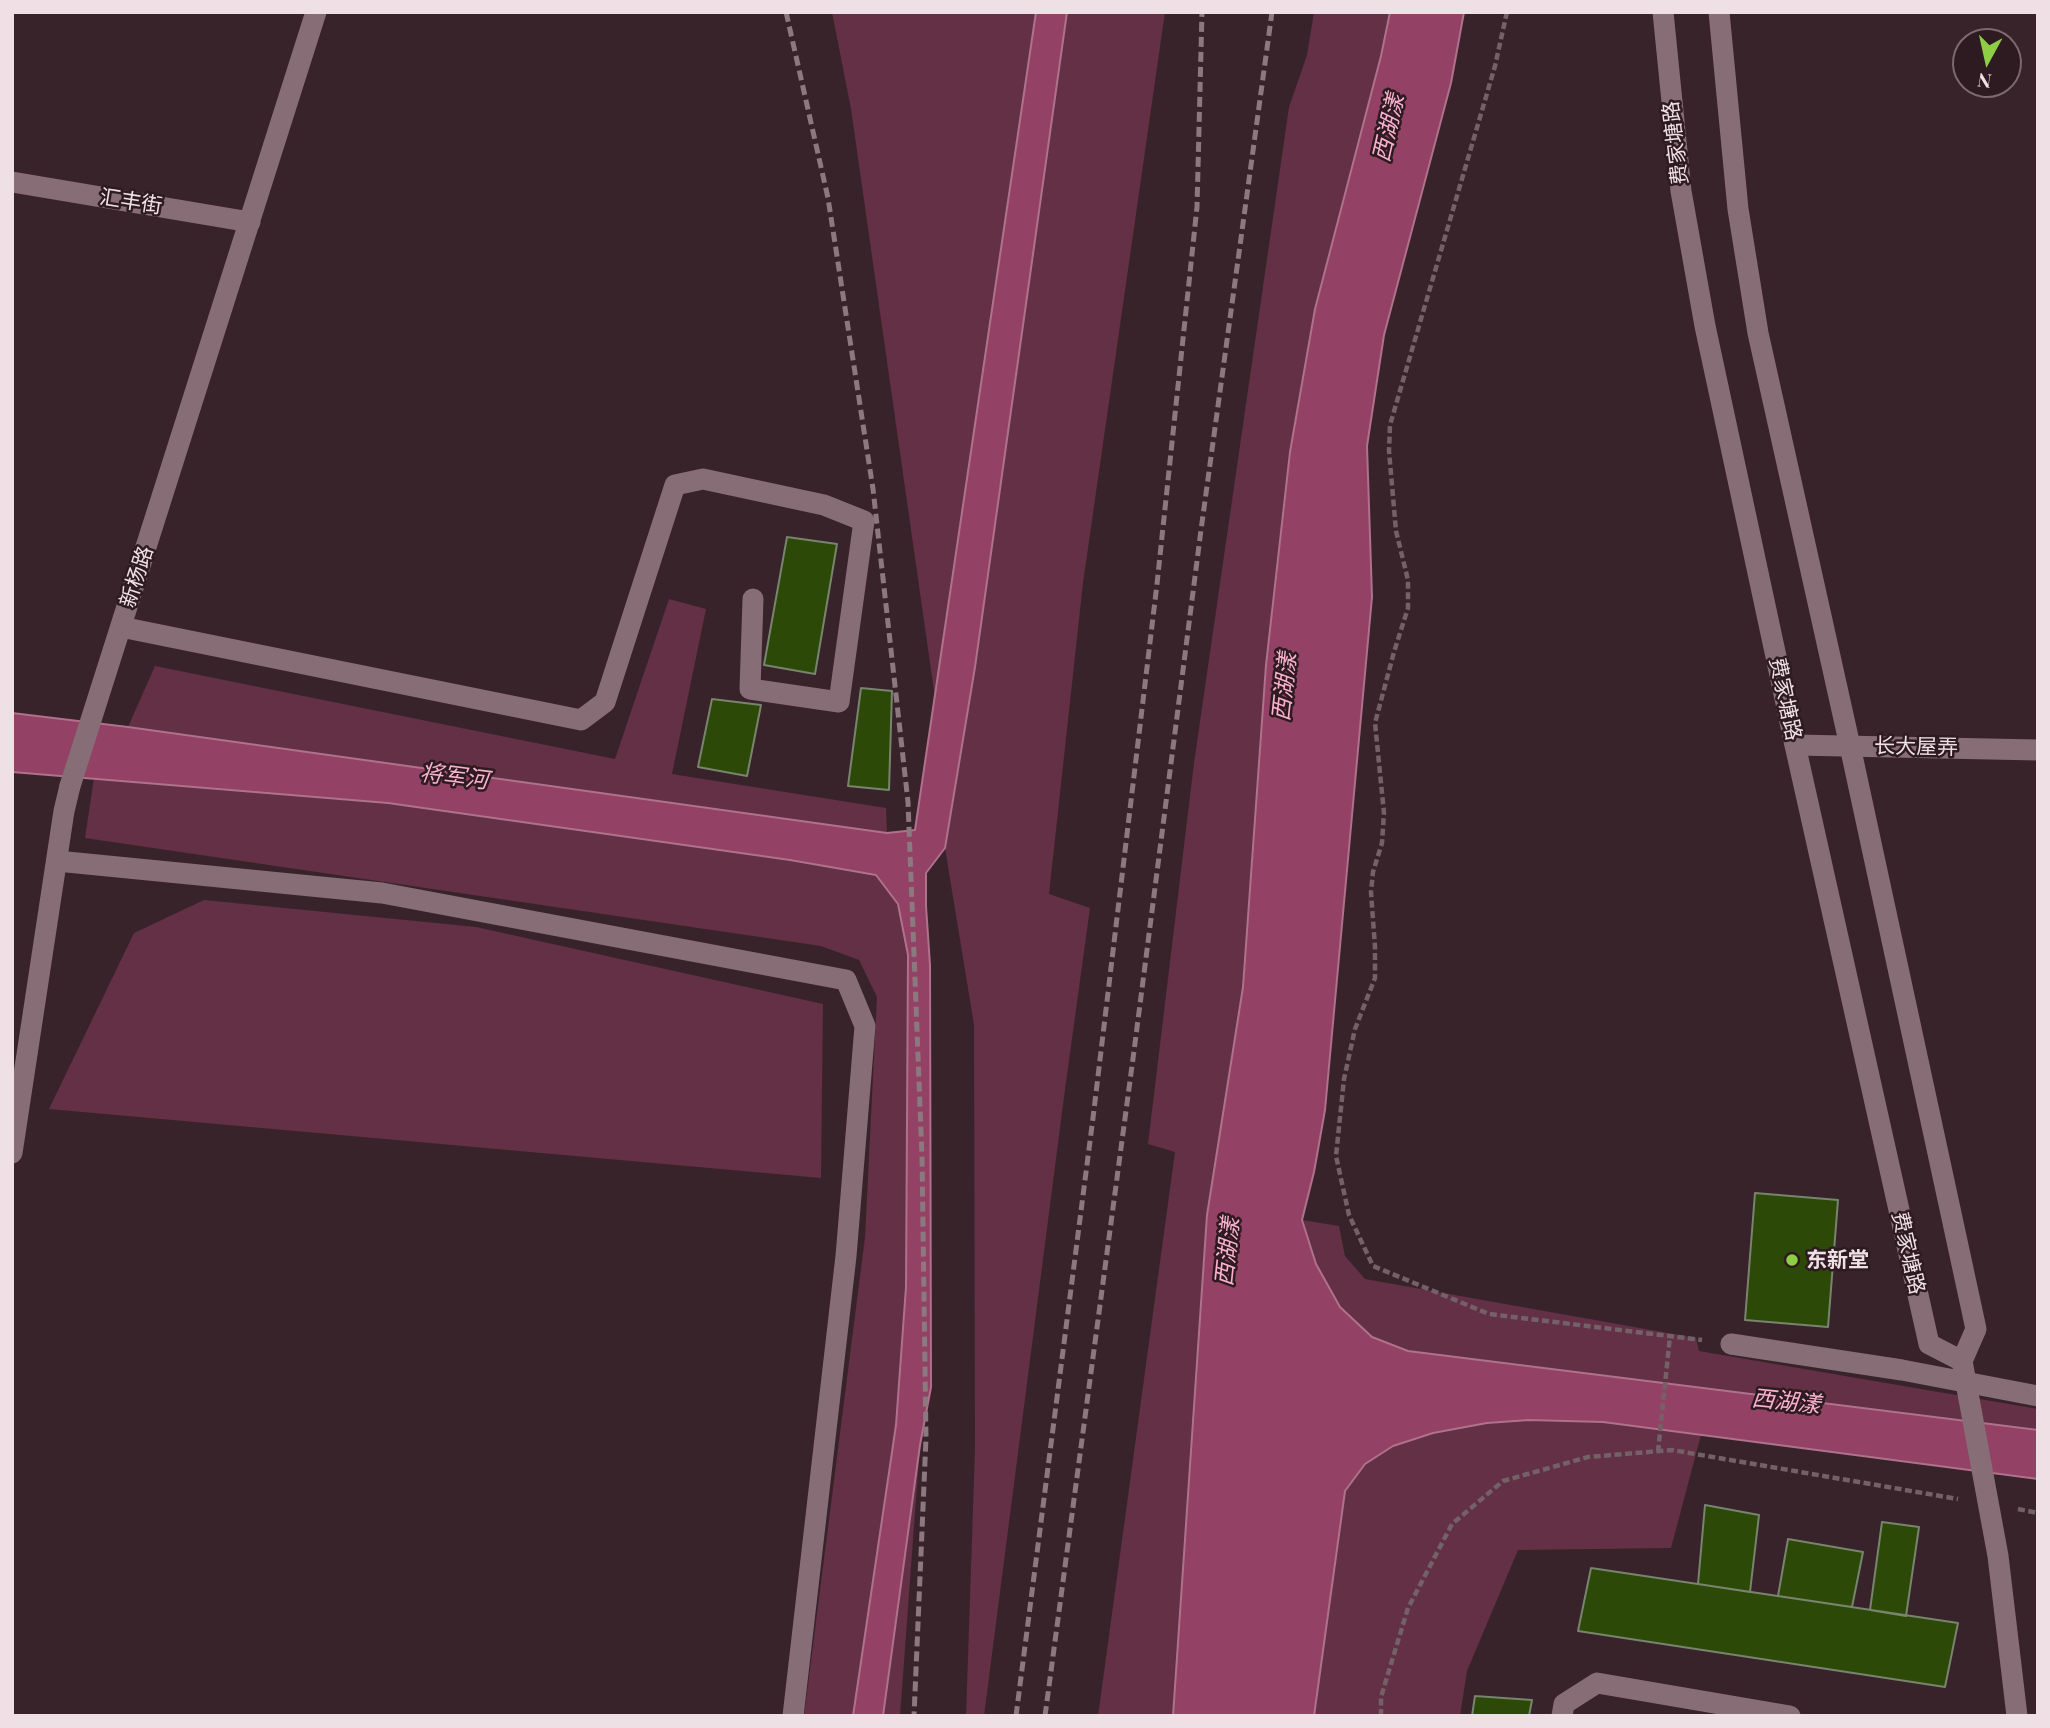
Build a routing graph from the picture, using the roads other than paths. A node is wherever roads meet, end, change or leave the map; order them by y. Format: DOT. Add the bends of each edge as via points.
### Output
graph roads {
  1 [pos="316,12"];
  2 [pos="1663,12"];
  3 [pos="1719,12"];
  4 [pos="12,182"];
  5 [pos="250,222"];
  6 [pos="753,598"];
  7 [pos="121,627"];
  8 [pos="1795,745"];
  9 [pos="1850,746"];
  10 [pos="2038,750"];
  11 [pos="57,860"];
  12 [pos="17,1097"];
  13 [pos="12,1153"];
  14 [pos="1731,1344"];
  15 [pos="1962,1362"];
  16 [pos="2038,1396"];
  17 [pos="793,1716"];
  18 [pos="1562,1716"];
  19 [pos="1790,1716"];
  20 [pos="2017,1716"];
  1 -- 5 [label="street, 新杨路"];
  2 -- 8 [label="street, 费家塘路" via="1681,191 1700,299"];
  3 -- 9 [label="street" via="1738,209 1758,333"];
  4 -- 5 [label="street, 汇丰街"];
  5 -- 7 [label="street, 新杨路"];
  6 -- 7 [label="street" via="750,689 839,702 864,521 824,505 703,479 675,485 605,702 581,720"];
  7 -- 11 [label="street, 新杨路" via="70,786"];
  8 -- 9 [label="street, 长大屋弄"];
  8 -- 15 [label="street, 费家塘路" via="1929,1344"];
  9 -- 10 [label="street, 长大屋弄"];
  9 -- 15 [label="street" via="1976,1329"];
  11 -- 12 [label="street, 新杨路"];
  11 -- 17 [label="street" via="382,893 846,980 865,1026 846,1256"];
  12 -- 13 [label="street, 新杨路"];
  14 -- 16 [label="street"];
  15 -- 20 [label="street" via="1998,1556"];
  18 -- 19 [label="street" via="1564,1704 1597,1683"];
}
